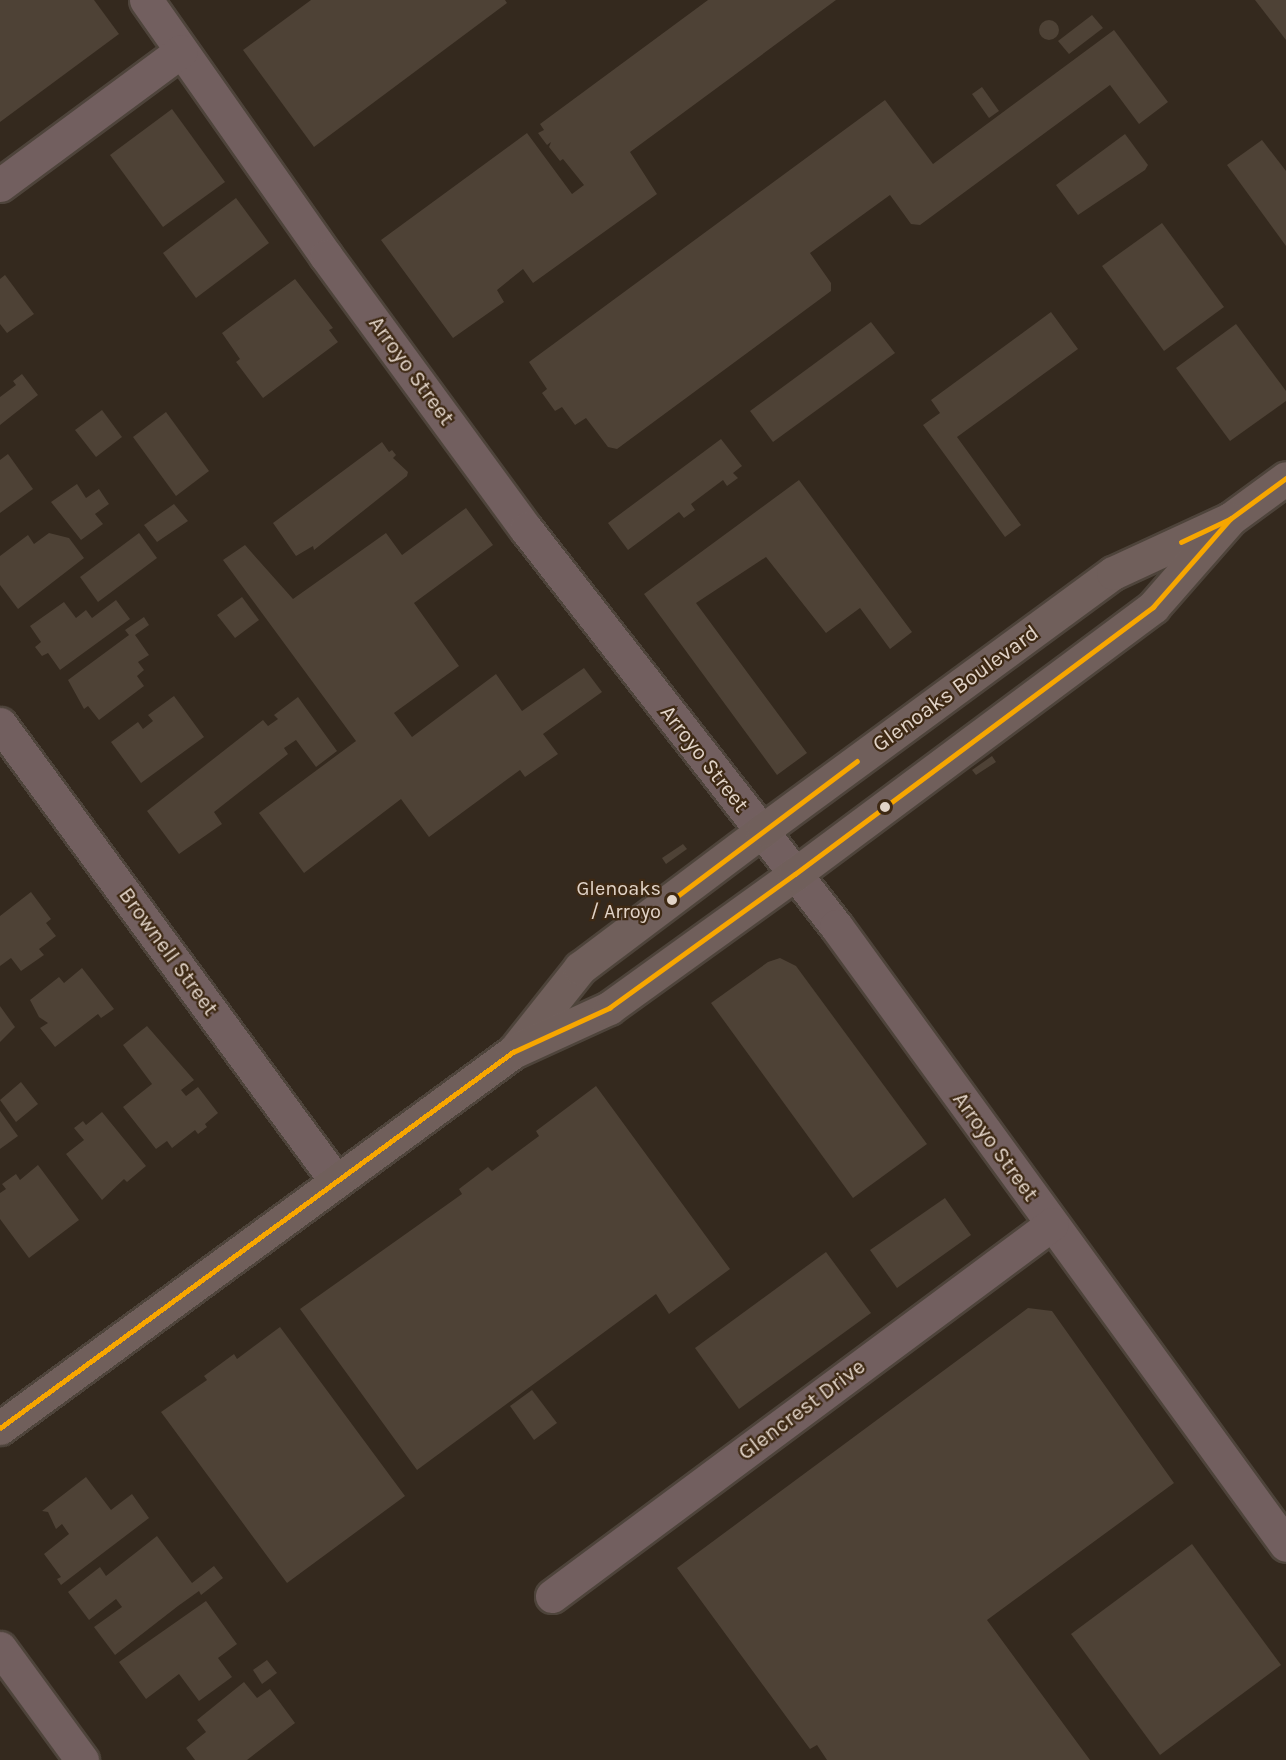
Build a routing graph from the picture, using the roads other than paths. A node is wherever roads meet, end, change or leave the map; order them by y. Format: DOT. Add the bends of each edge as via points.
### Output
graph roads {
  1 [pos="146,0"];
  2 [pos="181,51"];
  3 [pos="0,184"];
  4 [pos="1286,478"];
  5 [pos="1230,519"];
  6 [pos="0,724"];
  7 [pos="763,830"];
  8 [pos="795,874"];
  9 [pos="513,1052"];
  10 [pos="336,1181"];
  11 [pos="1052,1224"];
  12 [pos="0,1428"];
  13 [pos="1286,1545"];
  14 [pos="552,1596"];
  15 [pos="0,1648"];
  16 [pos="82,1760"];
  1 -- 2 [label="street, Arroyo Street"];
  2 -- 3 [label="street"];
  2 -- 7 [label="street, Arroyo Street" via="526,529 737,805"];
  4 -- 5 [label="main road, Glenoaks Boulevard"];
  5 -- 7 [label="main road, Glenoaks Boulevard" via="1113,573"];
  5 -- 8 [label="main road, Glenoaks Boulevard" via="1153,607"];
  6 -- 10 [label="street, Brownell Street"];
  7 -- 8 [label="street, Arroyo Street"];
  7 -- 9 [label="main road, Glenoaks Boulevard" via="580,968"];
  8 -- 9 [label="main road, Glenoaks Boulevard" via="609,1008"];
  8 -- 11 [label="street, Arroyo Street"];
  9 -- 10 [label="main road, Glenoaks Boulevard"];
  10 -- 12 [label="main road, Glenoaks Boulevard"];
  11 -- 13 [label="street, Arroyo Street"];
  11 -- 14 [label="street, Glencrest Drive"];
  15 -- 16 [label="street"];
}
